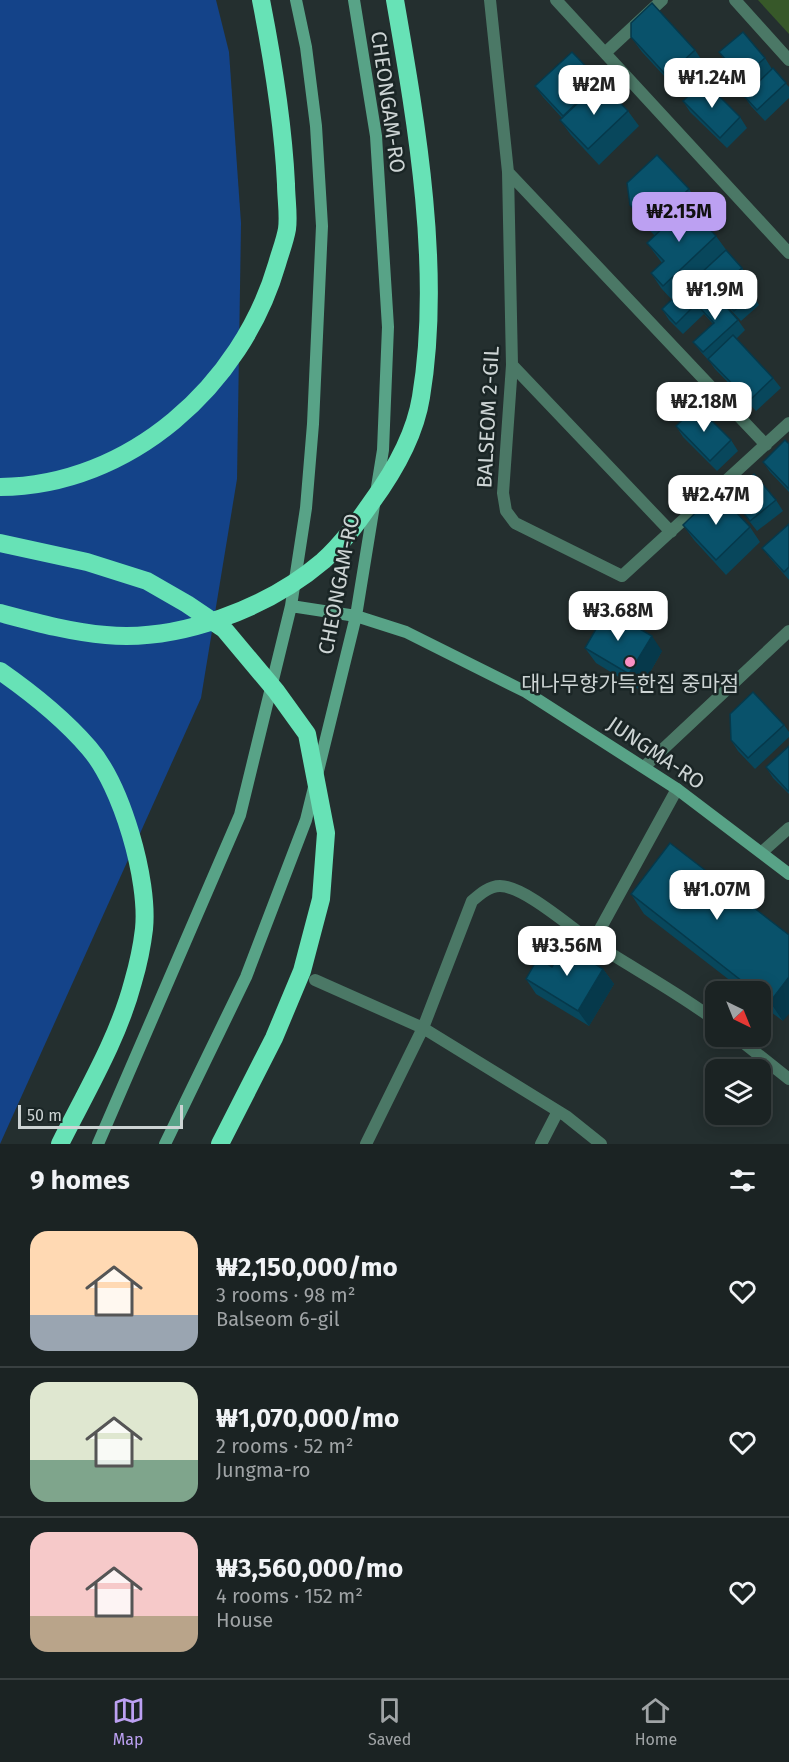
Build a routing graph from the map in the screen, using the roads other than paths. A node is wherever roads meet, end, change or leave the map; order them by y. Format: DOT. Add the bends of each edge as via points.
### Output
graph roads {
  1 [pos="261,0"];
  2 [pos="296,0"];
  3 [pos="354,0"];
  4 [pos="395,0"];
  5 [pos="490,0"];
  6 [pos="556,0"];
  7 [pos="663,0"];
  8 [pos="735,0"];
  9 [pos="605,53"];
  10 [pos="789,60"];
  11 [pos="508,172"];
  12 [pos="789,253"];
  13 [pos="512,365"];
  14 [pos="789,423"];
  15 [pos="766,445"];
  16 [pos="0,487"];
  17 [pos="671,532"];
  18 [pos="0,543"];
  19 [pos="291,606"];
  20 [pos="0,613"];
  21 [pos="356,616"];
  22 [pos="789,631"];
  23 [pos="0,671"];
  24 [pos="644,767"];
  25 [pos="676,789"];
  26 [pos="789,828"];
  27 [pos="762,852"];
  28 [pos="789,874"];
  29 [pos="593,942"];
  30 [pos="315,980"];
  31 [pos="705,1013"];
  32 [pos="423,1028"];
  33 [pos="749,1047"];
  34 [pos="789,1078"];
  35 [pos="558,1111"];
  36 [pos="60,1144"];
  37 [pos="98,1144"];
  38 [pos="165,1144"];
  39 [pos="220,1144"];
  40 [pos="366,1144"];
  41 [pos="541,1144"];
  42 [pos="601,1144"];
  1 -- 16 [label="highway" via="283,132 287,228 267,298 232,360 184,413 149,441 88,471 23,487"];
  2 -- 19 [label="main road, CHEONGAM-RO" via="316,126 322,226 314,424"];
  3 -- 21 [label="main road, CHEONGAM-RO" via="376,136 388,327 383,450"];
  4 -- 20 [label="highway" via="414,108 424,216 426,351 420,400 392,474 353,529 323,561 268,599 191,628 107,635"];
  5 -- 11 [label="street, BALSEOM 2-GIL"];
  6 -- 9 [label="street"];
  7 -- 9 [label="street"];
  8 -- 10 [label="street"];
  9 -- 12 [label="street"];
  11 -- 13 [label="street, BALSEOM 2-GIL"];
  11 -- 15 [label="street"];
  13 -- 17 [label="street"];
  13 -- 17 [label="street, BALSEOM 2-GIL" via="503,493 506,511 515,523 622,576"];
  14 -- 15 [label="street, BALSEOM 2-GIL"];
  15 -- 17 [label="street, BALSEOM 2-GIL"];
  18 -- 39 [label="highway" via="87,562 136,578 187,604 224,629 307,734 326,833 321,899 302,970 274,1038"];
  19 -- 21 [label="main road, JUNGMA-RO"];
  19 -- 37 [label="main road, CHEONGAM-RO" via="240,815"];
  21 -- 24 [label="main road, JUNGMA-RO" via="406,632 526,692"];
  21 -- 38 [label="main road, CHEONGAM-RO" via="306,820 246,977"];
  22 -- 24 [label="street"];
  23 -- 36 [label="highway" via="41,700 91,750 129,825 142,885 144,927 133,982 116,1032"];
  24 -- 25 [label="main road, JUNGMA-RO"];
  25 -- 27 [label="main road, JUNGMA-RO"];
  25 -- 29 [label="street"];
  26 -- 27 [label="street"];
  27 -- 28 [label="main road, JUNGMA-RO"];
  29 -- 31 [label="street"];
  29 -- 32 [label="street" via="521,893 501,886 485,890 472,902"];
  30 -- 32 [label="street"];
  32 -- 35 [label="street"];
  32 -- 40 [label="street"];
  33 -- 34 [label="street"];
  35 -- 41 [label="street"];
  35 -- 42 [label="street"];
}
